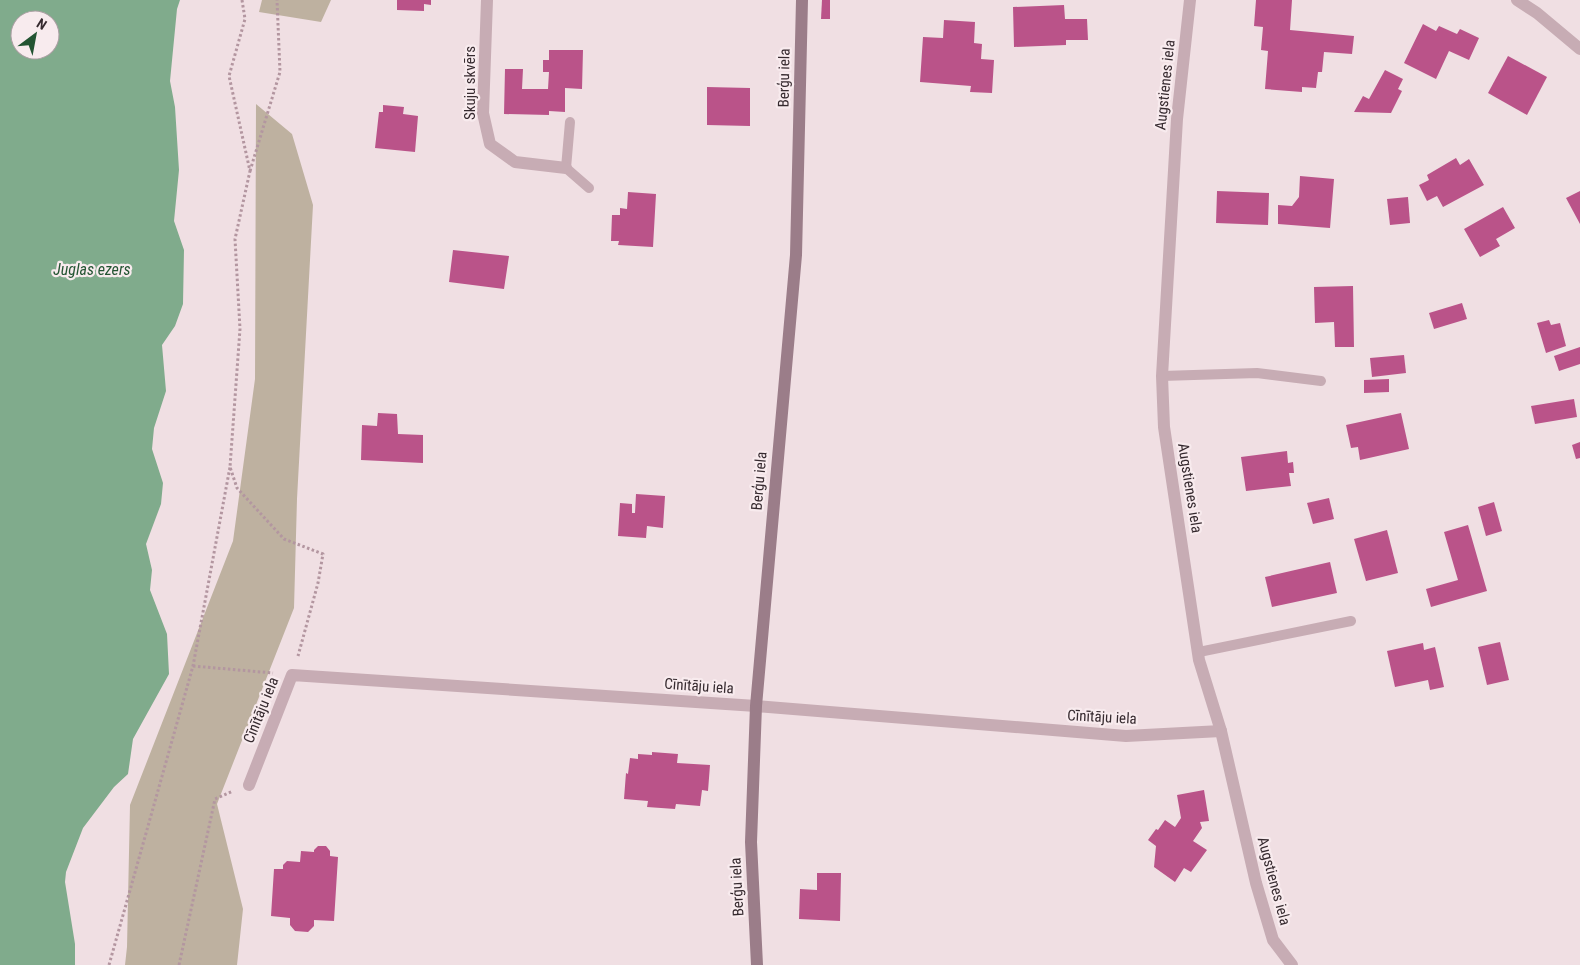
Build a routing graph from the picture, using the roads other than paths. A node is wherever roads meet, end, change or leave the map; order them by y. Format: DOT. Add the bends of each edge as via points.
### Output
graph roads {
  1 [pos="487,0"];
  2 [pos="802,0"];
  3 [pos="1190,0"];
  4 [pos="1516,0"];
  5 [pos="1580,49"];
  6 [pos="570,122"];
  7 [pos="566,168"];
  8 [pos="589,188"];
  9 [pos="1162,376"];
  10 [pos="1321,380"];
  11 [pos="1351,621"];
  12 [pos="1199,652"];
  13 [pos="756,706"];
  14 [pos="1221,731"];
  15 [pos="249,785"];
  16 [pos="757,965"];
  17 [pos="1292,965"];
  1 -- 7 [label="street, Skuju skvērs" via="483,113 490,144 515,162"];
  2 -- 13 [label="street, Berģu iela" via="796,255"];
  3 -- 9 [label="street, Augstienes iela" via="1178,119"];
  4 -- 5 [label="street"];
  6 -- 7 [label="lane"];
  7 -- 8 [label="lane"];
  9 -- 10 [label="lane" via="1257,373"];
  9 -- 12 [label="street, Augstienes iela" via="1164,427"];
  11 -- 12 [label="lane"];
  12 -- 14 [label="street, Augstienes iela"];
  13 -- 14 [label="street, Cīnītāju iela" via="1126,736"];
  13 -- 15 [label="street, Cīnītāju iela" via="292,675"];
  13 -- 16 [label="street, Berģu iela" via="751,842"];
  14 -- 17 [label="street, Augstienes iela" via="1256,883 1273,940"];
}
